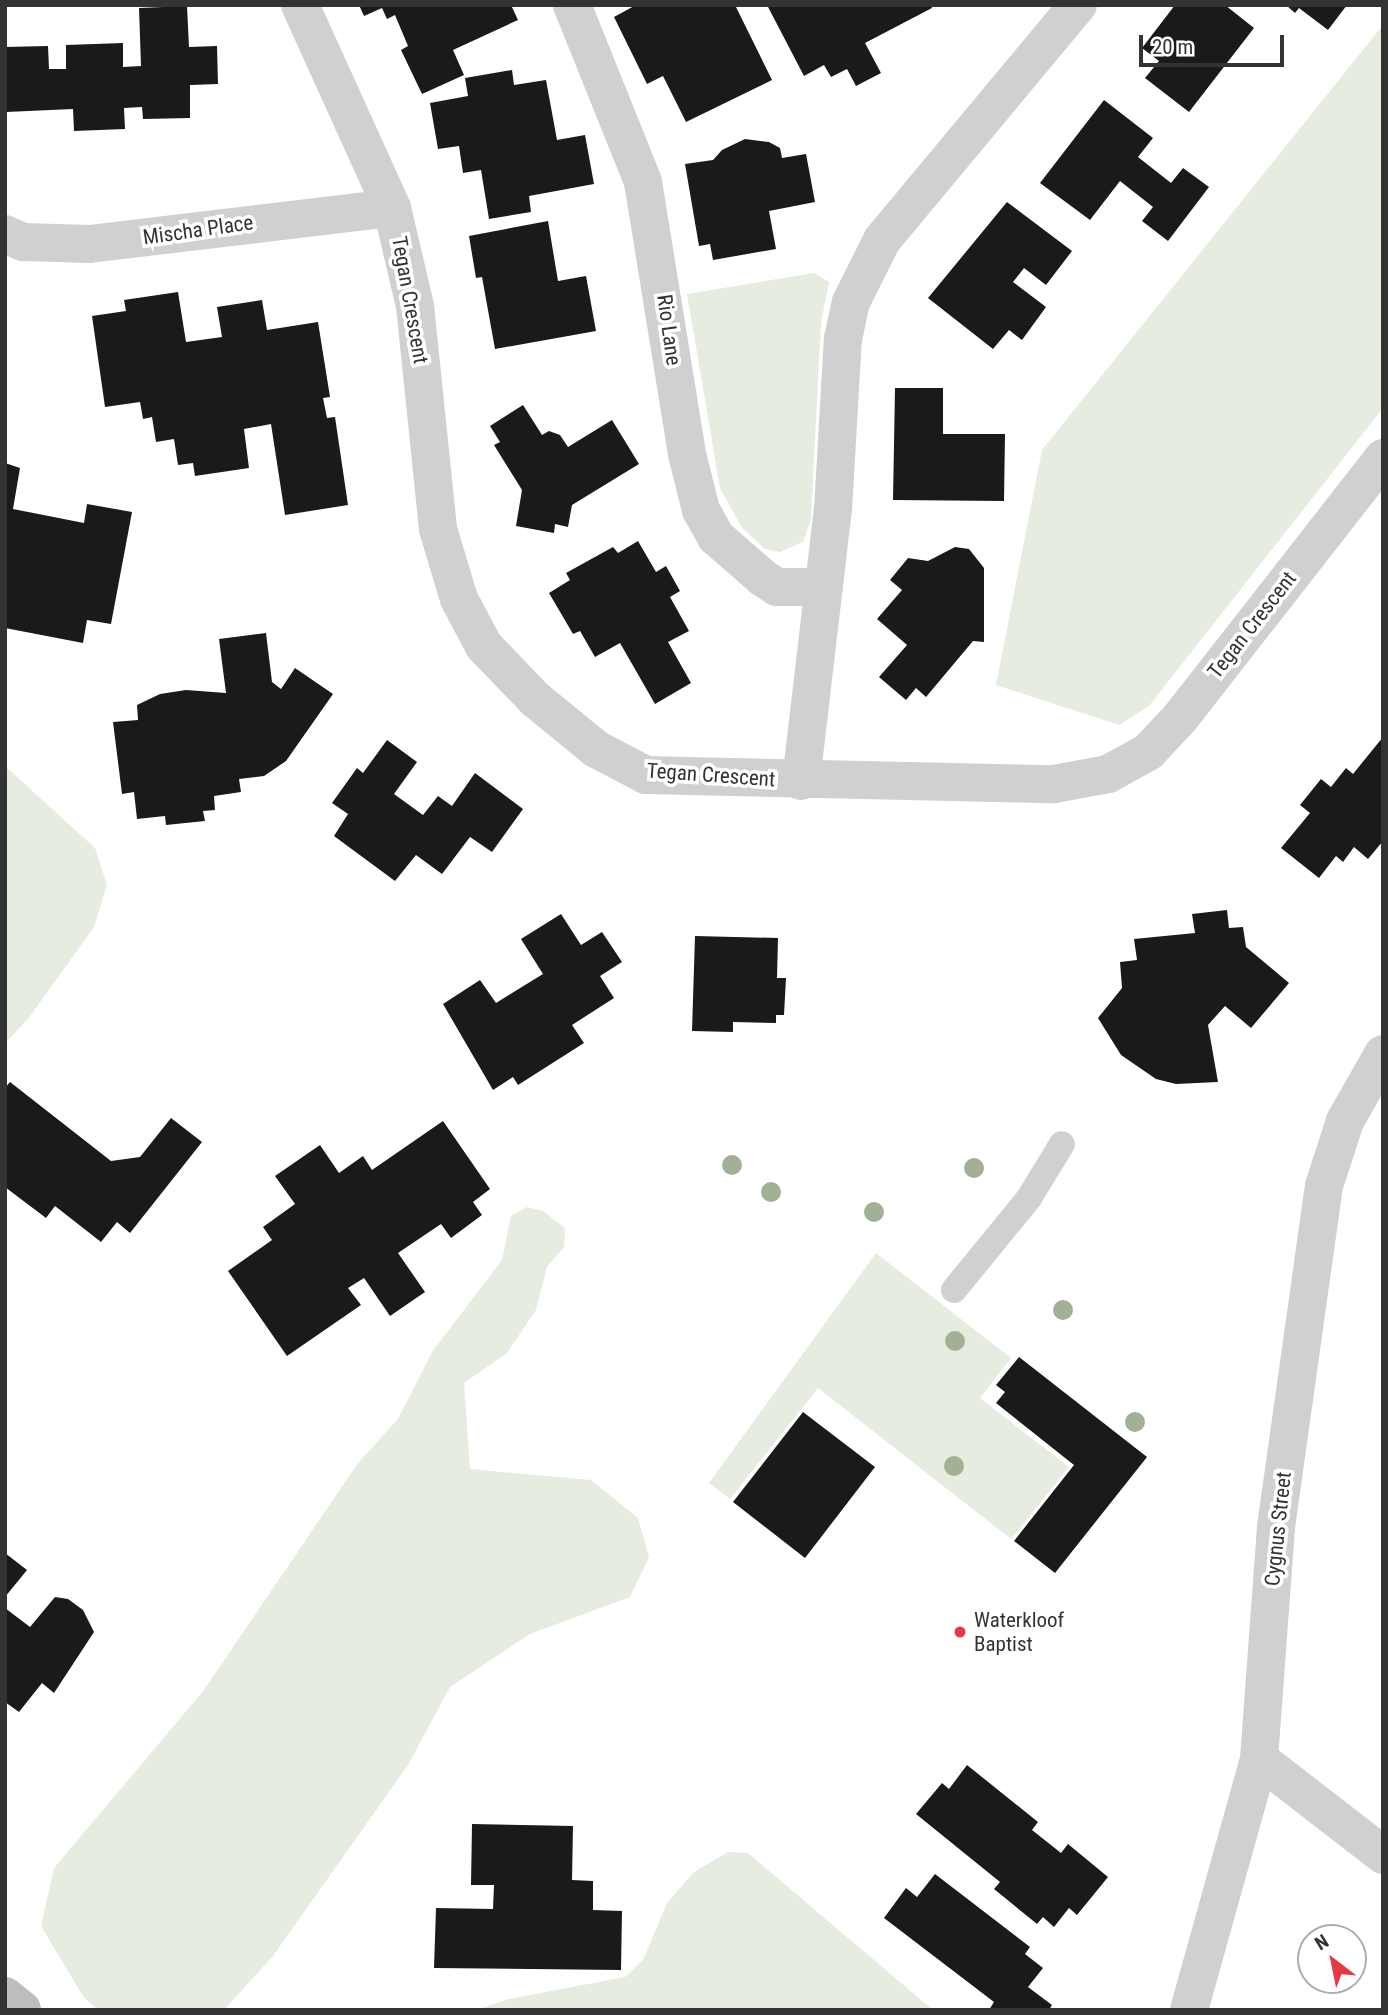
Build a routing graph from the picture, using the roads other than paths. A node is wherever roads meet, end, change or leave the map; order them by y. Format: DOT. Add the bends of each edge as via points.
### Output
graph roads {
  1 [pos="300,5"];
  2 [pos="572,5"];
  3 [pos="1078,5"];
  4 [pos="392,208"];
  5 [pos="5,234"];
  6 [pos="1383,458"];
  7 [pos="824,587"];
  8 [pos="801,781"];
  9 [pos="1383,1054"];
  10 [pos="1062,1144"];
  11 [pos="954,1290"];
  12 [pos="1259,1759"];
  13 [pos="1383,1855"];
  14 [pos="5,1996"];
  15 [pos="22,2010"];
  16 [pos="1189,2010"];
  1 -- 4 [label="street, Tegan Crescent"];
  2 -- 7 [label="street, Rio Lane" via="643,182 687,454 701,510 716,537 777,587"];
  3 -- 7 [label="street" via="882,240 864,271 843,339"];
  4 -- 5 [label="street, Mischa Place" via="89,244 23,242"];
  4 -- 8 [label="street, Tegan Crescent" via="415,306 438,529 459,599 484,646 535,699 596,749 646,775"];
  6 -- 8 [label="street, Tegan Crescent" via="1180,718 1148,752 1108,774 1055,784"];
  7 -- 8 [label="street"];
  9 -- 12 [label="street, Cygnus Street" via="1345,1121 1324,1186 1276,1527"];
  10 -- 11 [label="lane" via="1029,1198"];
  12 -- 13 [label="street"];
  12 -- 16 [label="street, Cygnus Street"];
  14 -- 15 [label="main road"];
}
